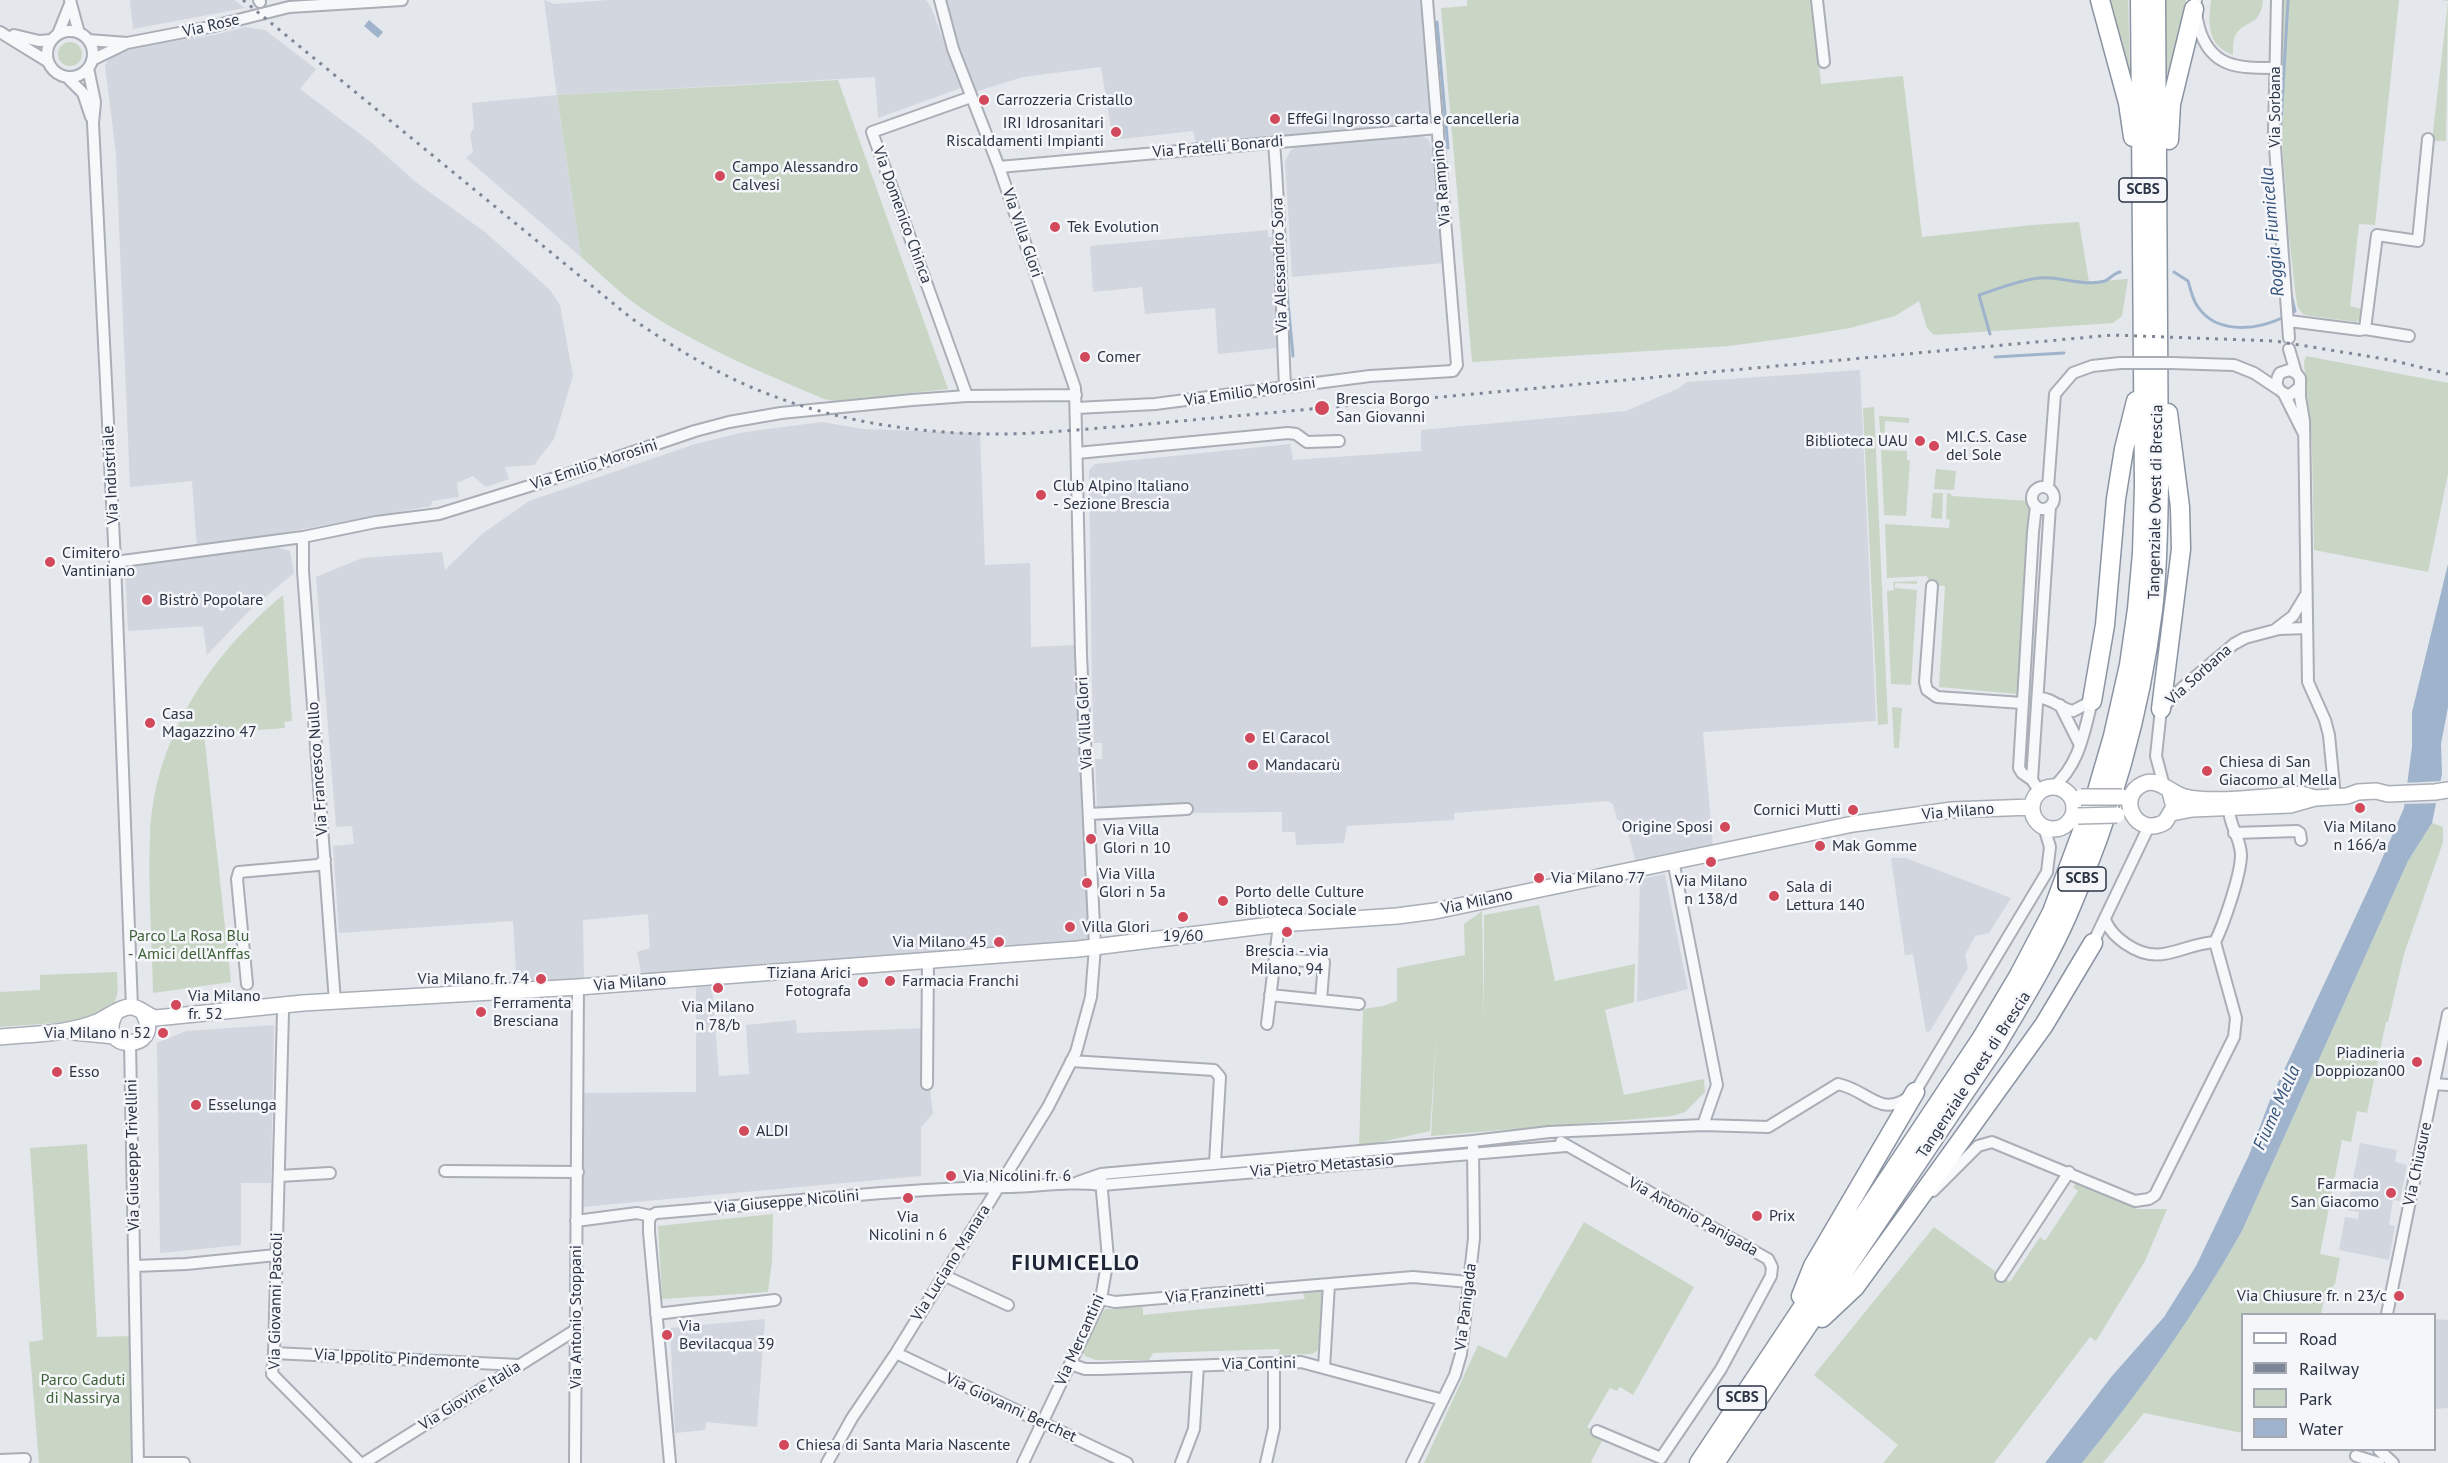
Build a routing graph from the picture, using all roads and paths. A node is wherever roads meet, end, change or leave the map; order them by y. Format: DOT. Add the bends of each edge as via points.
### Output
graph roads {
  1 [pos="402,0"];
  2 [pos="931,0"];
  3 [pos="940,0"];
  4 [pos="1427,0"];
  5 [pos="1817,0"];
  6 [pos="2100,0"];
  7 [pos="2140,0"];
  8 [pos="2156,0"];
  9 [pos="2277,0"];
  10 [pos="70,2"];
  11 [pos="2195,5"];
  12 [pos="943,19"];
  13 [pos="0,32"];
  14 [pos="55,37"];
  15 [pos="83,37"];
  16 [pos="127,43"];
  17 [pos="47,61"];
  18 [pos="1824,62"];
  19 [pos="90,64"];
  20 [pos="2274,68"];
  21 [pos="67,77"];
  22 [pos="971,97"];
  23 [pos="93,123"];
  24 [pos="1438,128"];
  25 [pos="2428,139"];
  26 [pos="1274,143"];
  27 [pos="999,167"];
  28 [pos="2151,213"];
  29 [pos="2289,321"];
  30 [pos="2365,329"];
  31 [pos="2409,336"];
  32 [pos="2289,338"];
  33 [pos="2158,343"];
  34 [pos="1458,365"];
  35 [pos="2282,372"];
  36 [pos="2296,373"];
  37 [pos="2254,374"];
  38 [pos="2141,379"];
  39 [pos="1285,387"];
  40 [pos="2300,387"];
  41 [pos="2281,391"];
  42 [pos="1076,395"];
  43 [pos="967,396"];
  44 [pos="1076,408"];
  45 [pos="2303,432"];
  46 [pos="1339,441"];
  47 [pos="1077,453"];
  48 [pos="2048,488"];
  49 [pos="2036,506"];
  50 [pos="2050,506"];
  51 [pos="303,537"];
  52 [pos="115,562"];
  53 [pos="1932,586"];
  54 [pos="2306,595"];
  55 [pos="2307,628"];
  56 [pos="2274,631"];
  57 [pos="2022,688"];
  58 [pos="2039,699"];
  59 [pos="2092,701"];
  60 [pos="2060,704"];
  61 [pos="2022,705"];
  62 [pos="2161,709"];
  63 [pos="2080,745"];
  64 [pos="2042,786"];
  65 [pos="2167,789"];
  66 [pos="2444,793"];
  67 [pos="2075,796"];
  68 [pos="2127,796"];
  69 [pos="2341,797"];
  70 [pos="2315,798"];
  71 [pos="2032,807"];
  72 [pos="1187,809"];
  73 [pos="2229,809"];
  74 [pos="2172,813"];
  75 [pos="1089,814"];
  76 [pos="2075,817"];
  77 [pos="2134,817"];
  78 [pos="2150,826"];
  79 [pos="2044,827"];
  80 [pos="2234,833"];
  81 [pos="2301,840"];
  82 [pos="325,860"];
  83 [pos="1672,860"];
  84 [pos="2105,920"];
  85 [pos="1279,924"];
  86 [pos="2115,936"];
  87 [pos="2215,942"];
  88 [pos="2093,943"];
  89 [pos="1095,947"];
  90 [pos="928,959"];
  91 [pos="1275,959"];
  92 [pos="247,984"];
  93 [pos="578,987"];
  94 [pos="1270,995"];
  95 [pos="1321,1000"];
  96 [pos="333,1002"];
  97 [pos="1359,1004"];
  98 [pos="138,1010"];
  99 [pos="283,1012"];
  100 [pos="115,1014"];
  101 [pos="2448,1014"];
  102 [pos="1267,1024"];
  103 [pos="147,1030"];
  104 [pos="61,1031"];
  105 [pos="115,1036"];
  106 [pos="0,1037"];
  107 [pos="130,1043"];
  108 [pos="1071,1061"];
  109 [pos="927,1084"];
  110 [pos="2434,1084"];
  111 [pos="2448,1085"];
  112 [pos="1915,1092"];
  113 [pos="1703,1125"];
  114 [pos="1549,1132"];
  115 [pos="1473,1141"];
  116 [pos="1566,1146"];
  117 [pos="1473,1154"];
  118 [pos="1215,1163"];
  119 [pos="445,1171"];
  120 [pos="578,1172"];
  121 [pos="2069,1172"];
  122 [pos="330,1173"];
  123 [pos="279,1176"];
  124 [pos="1101,1179"];
  125 [pos="999,1187"];
  126 [pos="651,1216"];
  127 [pos="576,1221"];
  128 [pos="1903,1221"];
  129 [pos="276,1255"];
  130 [pos="135,1266"];
  131 [pos="943,1275"];
  132 [pos="2001,1276"];
  133 [pos="1469,1282"];
  134 [pos="1329,1284"];
  135 [pos="1101,1299"];
  136 [pos="775,1300"];
  137 [pos="1008,1305"];
  138 [pos="2387,1313"];
  139 [pos="656,1314"];
  140 [pos="577,1329"];
  141 [pos="1790,1339"];
  142 [pos="274,1353"];
  143 [pos="896,1353"];
  144 [pos="1274,1363"];
  145 [pos="1070,1364"];
  146 [pos="520,1365"];
  147 [pos="1197,1366"];
  148 [pos="1324,1368"];
  149 [pos="1443,1400"];
  150 [pos="1042,1422"];
  151 [pos="1598,1431"];
  152 [pos="2381,1451"];
  153 [pos="2356,1456"];
  154 [pos="25,1459"];
  155 [pos="0,1460"];
  156 [pos="138,1463"];
  157 [pos="184,1463"];
  158 [pos="362,1463"];
  159 [pos="575,1463"];
  160 [pos="670,1463"];
  161 [pos="828,1463"];
  162 [pos="1023,1463"];
  163 [pos="1127,1463"];
  164 [pos="1181,1463"];
  165 [pos="1266,1463"];
  166 [pos="1412,1463"];
  167 [pos="1699,1463"];
  168 [pos="1715,1463"];
  169 [pos="2379,1463"];
  170 [pos="2393,1463"];
  1 -- 16 [label="street, Via Rose" via="289,7"];
  2 -- 12 [label="street, Via Villa Glori"];
  3 -- 12 [label="street, Via Villa Glori"];
  4 -- 24 [label="street, Via Rampino"];
  5 -- 18 [label="street"];
  6 -- 28 [label="highway" via="2128,103 2134,186"];
  7 -- 28 [label="highway, Tangenziale Ovest di Brescia / SCBS"];
  8 -- 28 [label="highway, Tangenziale Ovest di Brescia / SCBS"];
  9 -- 20 [label="street, Via Sorbana"];
  10 -- 14 [label="street"];
  10 -- 15 [label="street"];
  11 -- 20 [label="street" via="2203,42 2212,56 2247,68"];
  11 -- 28 [label="highway" via="2171,104 2168,182"];
  12 -- 22 [label="street, Via Villa Glori"];
  13 -- 14 [label="street" via="29,39"];
  13 -- 17 [label="street"];
  14 -- 15 [label="street" via="65,32"];
  14 -- 17 [label="street" via="48,46"];
  15 -- 16 [label="street, Via Rose"];
  15 -- 19 [label="street" via="92,49"];
  16 -- 19 [label="street, Via Rose"];
  17 -- 21 [label="street" via="55,72"];
  19 -- 21 [label="street" via="82,74"];
  19 -- 23 [label="street, Via Industriale" via="95,102"];
  20 -- 29 [label="street, Via Sorbana" via="2276,174"];
  21 -- 23 [label="street, Via Industriale" via="83,93"];
  22 -- 27 [label="street, Via Villa Glori"];
  22 -- 43 [label="street, Via Domenico Chinca" via="872,132"];
  23 -- 52 [label="street, Via Industriale"];
  24 -- 26 [label="street, Via Fratelli Bonardi"];
  24 -- 34 [label="street, Via Rampino"];
  25 -- 30 [label="street" via="2418,241 2377,236"];
  26 -- 27 [label="street, Via Fratelli Bonardi"];
  26 -- 39 [label="street, Via Alessandro Sora"];
  27 -- 42 [label="street, Via Villa Glori"];
  28 -- 33 [label="highway, Tangenziale Ovest di Brescia / SCBS"];
  28 -- 38 [label="highway, Tangenziale Ovest di Brescia / SCBS"];
  29 -- 30 [label="street"];
  29 -- 32 [label="street, Via Sorbana"];
  30 -- 31 [label="street"];
  33 -- 62 [label="highway" via="2174,451 2181,549"];
  33 -- 141 [label="highway, Tangenziale Ovest di Brescia / SCBS" via="2159,488 2153,609 2129,739 2092,854 2067,916 1996,1046"];
  34 -- 39 [label="street, Via Emilio Morosini" via="1453,371"];
  35 -- 36 [label="street"];
  35 -- 36 [label="street" via="2289,350"];
  35 -- 37 [label="street"];
  35 -- 41 [label="street" via="2276,382"];
  36 -- 40 [label="street"];
  37 -- 41 [label="street"];
  37 -- 48 [label="street, bridge" via="2234,365 2171,363 2120,363 2073,373 2055,394"];
  38 -- 59 [label="highway" via="2124,449 2105,625"];
  38 -- 141 [label="highway, Tangenziale Ovest di Brescia / SCBS" via="2143,497 2137,609 2116,725 2076,852 2052,912 2019,975"];
  39 -- 44 [label="street, Via Emilio Morosini" via="1172,402"];
  40 -- 41 [label="street" via="2293,394"];
  40 -- 45 [label="street"];
  41 -- 45 [label="street"];
  42 -- 43 [label="street, Via Emilio Morosini"];
  42 -- 44 [label="street, Via Villa Glori"];
  43 -- 51 [label="street, Via Emilio Morosini" via="729,422 460,508"];
  44 -- 47 [label="street, Via Villa Glori"];
  45 -- 54 [label="street"];
  46 -- 47 [label="street" via="1306,442 1288,432"];
  47 -- 75 [label="street, Via Villa Glori"];
  48 -- 49 [label="street" via="2034,490 2032,500"];
  48 -- 50 [label="street" via="2054,496"];
  49 -- 50 [label="street"];
  49 -- 57 [label="street"];
  50 -- 58 [label="street"];
  51 -- 52 [label="street, Via Emilio Morosini"];
  51 -- 82 [label="street, Via Francesco Nullo"];
  52 -- 98 [label="street, Via Industriale"];
  53 -- 61 [label="street" via="1927,690 1937,697"];
  54 -- 55 [label="street"];
  54 -- 56 [label="street" via="2293,616"];
  55 -- 56 [label="street, Via Sorbana"];
  55 -- 69 [label="street" via="2308,682 2325,720"];
  56 -- 62 [label="street, Via Sorbana" via="2234,644"];
  57 -- 58 [label="street"];
  57 -- 61 [label="street"];
  58 -- 60 [label="street"];
  58 -- 61 [label="street"];
  58 -- 64 [label="street"];
  59 -- 60 [label="street" via="2073,711"];
  59 -- 63 [label="street"];
  60 -- 63 [label="street"];
  61 -- 64 [label="street" via="2019,768"];
  62 -- 65 [label="street" via="2156,756"];
  63 -- 64 [label="street" via="2073,764"];
  64 -- 67 [label="main road"];
  64 -- 71 [label="main road"];
  65 -- 68 [label="main road" via="2142,784"];
  65 -- 70 [label="main road" via="2199,799 2301,794"];
  65 -- 74 [label="main road" via="2174,802"];
  66 -- 69 [label="main road" via="2376,791"];
  67 -- 68 [label="main road, bridge"];
  67 -- 76 [label="main road"];
  68 -- 77 [label="main road"];
  69 -- 70 [label="main road"];
  70 -- 73 [label="main road" via="2290,805"];
  71 -- 79 [label="main road"];
  71 -- 83 [label="main road, Via Milano" via="1952,810"];
  72 -- 75 [label="street"];
  73 -- 74 [label="main road"];
  73 -- 80 [label="street"];
  74 -- 78 [label="main road" via="2160,824"];
  75 -- 89 [label="street, Via Villa Glori"];
  76 -- 77 [label="main road, bridge"];
  76 -- 79 [label="main road" via="2057,829"];
  77 -- 78 [label="main road"];
  78 -- 84 [label="street"];
  79 -- 112 [label="street" via="2050,847 2047,872"];
  80 -- 81 [label="street" via="2297,831"];
  80 -- 87 [label="street" via="2241,851 2234,887"];
  82 -- 92 [label="street" via="239,872"];
  82 -- 96 [label="street, Via Francesco Nullo"];
  83 -- 85 [label="main road, Via Milano" via="1435,911"];
  83 -- 113 [label="street" via="1717,1085"];
  84 -- 86 [label="street"];
  84 -- 88 [label="street"];
  85 -- 89 [label="main road, Via Milano"];
  85 -- 91 [label="street"];
  86 -- 87 [label="street" via="2153,956"];
  86 -- 88 [label="street"];
  87 -- 121 [label="street" via="2236,1018 2234,1037 2155,1195 2135,1201"];
  88 -- 128 [label="highway" via="2044,1026"];
  89 -- 90 [label="main road, Via Milano"];
  89 -- 108 [label="street, Via Luciano Manara" via="1091,997"];
  90 -- 93 [label="main road, Via Milano"];
  90 -- 109 [label="street"];
  91 -- 94 [label="street"];
  91 -- 95 [label="street" via="1324,962"];
  93 -- 96 [label="main road, Via Milano"];
  93 -- 120 [label="street, Via Antonio Stoppani"];
  94 -- 95 [label="street"];
  94 -- 102 [label="street"];
  95 -- 97 [label="street"];
  96 -- 98 [label="main road, Via Milano" via="156,1018"];
  96 -- 99 [label="main road, Via Milano"];
  98 -- 100 [label="main road, Via Milano" via="125,1007"];
  98 -- 103 [label="main road" via="148,1022"];
  99 -- 103 [label="main road, Via Milano"];
  99 -- 123 [label="street, Via Giovanni Pascoli"];
  100 -- 104 [label="main road, Via Milano"];
  100 -- 105 [label="main road" via="111,1025"];
  101 -- 110 [label="street, Via Chiusure"];
  103 -- 107 [label="main road, Via Milano" via="142,1038"];
  104 -- 105 [label="main road, Via Milano"];
  104 -- 106 [label="main road, Via Milano"];
  105 -- 107 [label="main road, Via Milano"];
  107 -- 130 [label="street, Via Giuseppe Trivellini"];
  108 -- 118 [label="street" via="1214,1070 1221,1077"];
  108 -- 125 [label="street, Via Luciano Manara"];
  110 -- 111 [label="street"];
  110 -- 138 [label="street, Via Chiusure"];
  112 -- 113 [label="street" via="1899,1105 1891,1106 1838,1084 1768,1127"];
  112 -- 141 [label="highway" via="1813,1266"];
  113 -- 114 [label="street"];
  114 -- 115 [label="street, Via Pietro Metastasio"];
  114 -- 116 [label="street, Via Antonio Panigada"];
  115 -- 117 [label="street, Via Panigada"];
  115 -- 118 [label="street, Via Pietro Metastasio"];
  116 -- 117 [label="street, Via Pietro Metastasio"];
  116 -- 151 [label="street, Via Antonio Panigada" via="1768,1259 1772,1267 1771,1276 1721,1369 1661,1458"];
  117 -- 124 [label="street, Via Pietro Metastasio"];
  117 -- 133 [label="street, Via Panigada" via="1474,1238"];
  118 -- 124 [label="street, Via Pietro Metastasio"];
  119 -- 120 [label="street"];
  120 -- 127 [label="street, Via Antonio Stoppani"];
  121 -- 128 [label="street" via="1992,1142 1977,1146"];
  121 -- 132 [label="street"];
  122 -- 123 [label="street"];
  123 -- 129 [label="street, Via Giovanni Pascoli"];
  124 -- 125 [label="street, Via Pietro Metastasio"];
  124 -- 135 [label="street, Via Mercantini" via="1108,1258"];
  125 -- 126 [label="street, Via Giuseppe Nicolini" via="927,1189"];
  125 -- 131 [label="street, Via Luciano Manara"];
  126 -- 127 [label="street, Via Giuseppe Nicolini" via="637,1213"];
  126 -- 139 [label="street" via="648,1221"];
  127 -- 140 [label="street, Via Antonio Stoppani"];
  128 -- 141 [label="highway" via="1855,1287"];
  129 -- 130 [label="street"];
  129 -- 142 [label="street, Via Giovanni Pascoli"];
  130 -- 156 [label="street, Via Giuseppe Trivellini"];
  131 -- 137 [label="street"];
  131 -- 143 [label="street, Via Luciano Manara"];
  133 -- 134 [label="street, Via Franzinetti" via="1413,1277"];
  133 -- 149 [label="street, Via Panigada" via="1461,1354"];
  134 -- 135 [label="street, Via Franzinetti" via="1115,1302"];
  134 -- 148 [label="street"];
  135 -- 145 [label="street, Via Mercantini"];
  136 -- 139 [label="street"];
  139 -- 160 [label="street"];
  140 -- 146 [label="street, Via Giovine Italia"];
  140 -- 159 [label="street, Via Antonio Stoppani"];
  141 -- 167 [label="highway, Tangenziale Ovest di Brescia / SCBS"];
  141 -- 168 [label="highway, Tangenziale Ovest di Brescia / SCBS"];
  142 -- 146 [label="street, Via Ippolito Pindemonte"];
  142 -- 158 [label="street, Via Giovanni Pascoli" via="272,1374"];
  143 -- 150 [label="street, Via Giovanni Berchet"];
  143 -- 161 [label="street, Via Luciano Manara" via="852,1418"];
  144 -- 147 [label="street, Via Contini"];
  144 -- 148 [label="street, Via Contini" via="1301,1362"];
  144 -- 165 [label="street" via="1274,1428"];
  145 -- 147 [label="street, Via Contini" via="1100,1370"];
  145 -- 150 [label="street, Via Mercantini"];
  146 -- 158 [label="street, Via Giovine Italia"];
  147 -- 164 [label="street" via="1194,1429"];
  148 -- 149 [label="street, Via Contini"];
  149 -- 166 [label="street, Via Panigada"];
  150 -- 162 [label="street, Via Mercantini"];
  150 -- 163 [label="street, Via Giovanni Berchet"];
  152 -- 170 [label="street"];
  153 -- 169 [label="street"];
  154 -- 155 [label="street"];
  156 -- 157 [label="street"];
}
